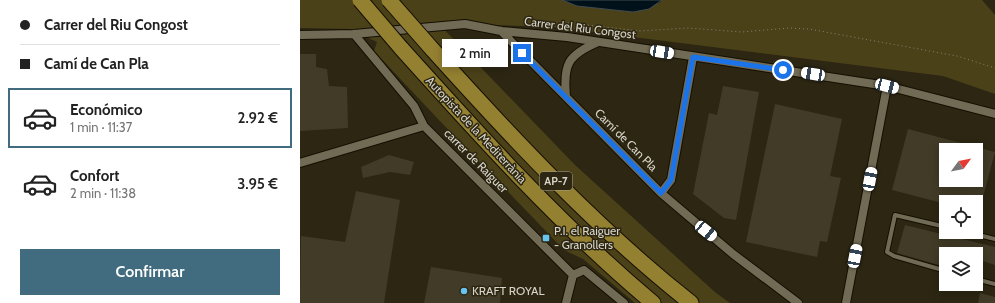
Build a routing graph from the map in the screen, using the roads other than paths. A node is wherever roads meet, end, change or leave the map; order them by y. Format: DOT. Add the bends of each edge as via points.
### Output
graph roads {
  1 [pos="360,0"];
  2 [pos="389,0"];
  3 [pos="501,31"];
  4 [pos="354,34"];
  5 [pos="300,35"];
  6 [pos="600,42"];
  7 [pos="693,57"];
  8 [pos="887,86"];
  9 [pos="566,96"];
  10 [pos="995,114"];
  11 [pos="424,126"];
  12 [pos="300,163"];
  13 [pos="661,193"];
  14 [pos="939,225"];
  15 [pos="983,236"];
  16 [pos="995,239"];
  17 [pos="939,269"];
  18 [pos="573,275"];
  19 [pos="983,281"];
  20 [pos="995,284"];
  21 [pos="566,303"];
  22 [pos="624,303"];
  23 [pos="653,303"];
  24 [pos="691,303"];
  25 [pos="798,303"];
  26 [pos="846,303"];
  1 -- 23 [label="highway, Autopista de la Mediterrània / AP-7, bridge" via="498,155 591,248"];
  2 -- 24 [label="highway, Autopista de la Mediterrània / AP-7, bridge" via="487,110 607,232"];
  3 -- 4 [label="street, Carrer del Riu Congost" via="465,24"];
  3 -- 6 [label="street, Carrer del Riu Congost"];
  3 -- 9 [label="street, Camí de Can Pla"];
  4 -- 5 [label="street, Carrer del Riu Congost"];
  4 -- 11 [label="street, carrer de Raiguer" via="414,106"];
  6 -- 7 [label="street, Carrer del Riu Congost"];
  6 -- 9 [label="street" via="580,51 570,62 565,75"];
  7 -- 8 [label="street, Carrer del Riu Congost"];
  7 -- 13 [label="street" via="671,180"];
  8 -- 10 [label="street, Carrer del Riu Congost"];
  8 -- 26 [label="street"];
  9 -- 13 [label="street, Camí de Can Pla"];
  11 -- 12 [label="street"];
  11 -- 18 [label="street, carrer de Raiguer"];
  13 -- 25 [label="street, Camí de Can Pla" via="733,254"];
  14 -- 17 [label="lane" via="895,215 887,252"];
  15 -- 16 [label="lane"];
  18 -- 21 [label="street"];
  18 -- 22 [label="street" via="584,270"];
  19 -- 20 [label="lane"];
}
